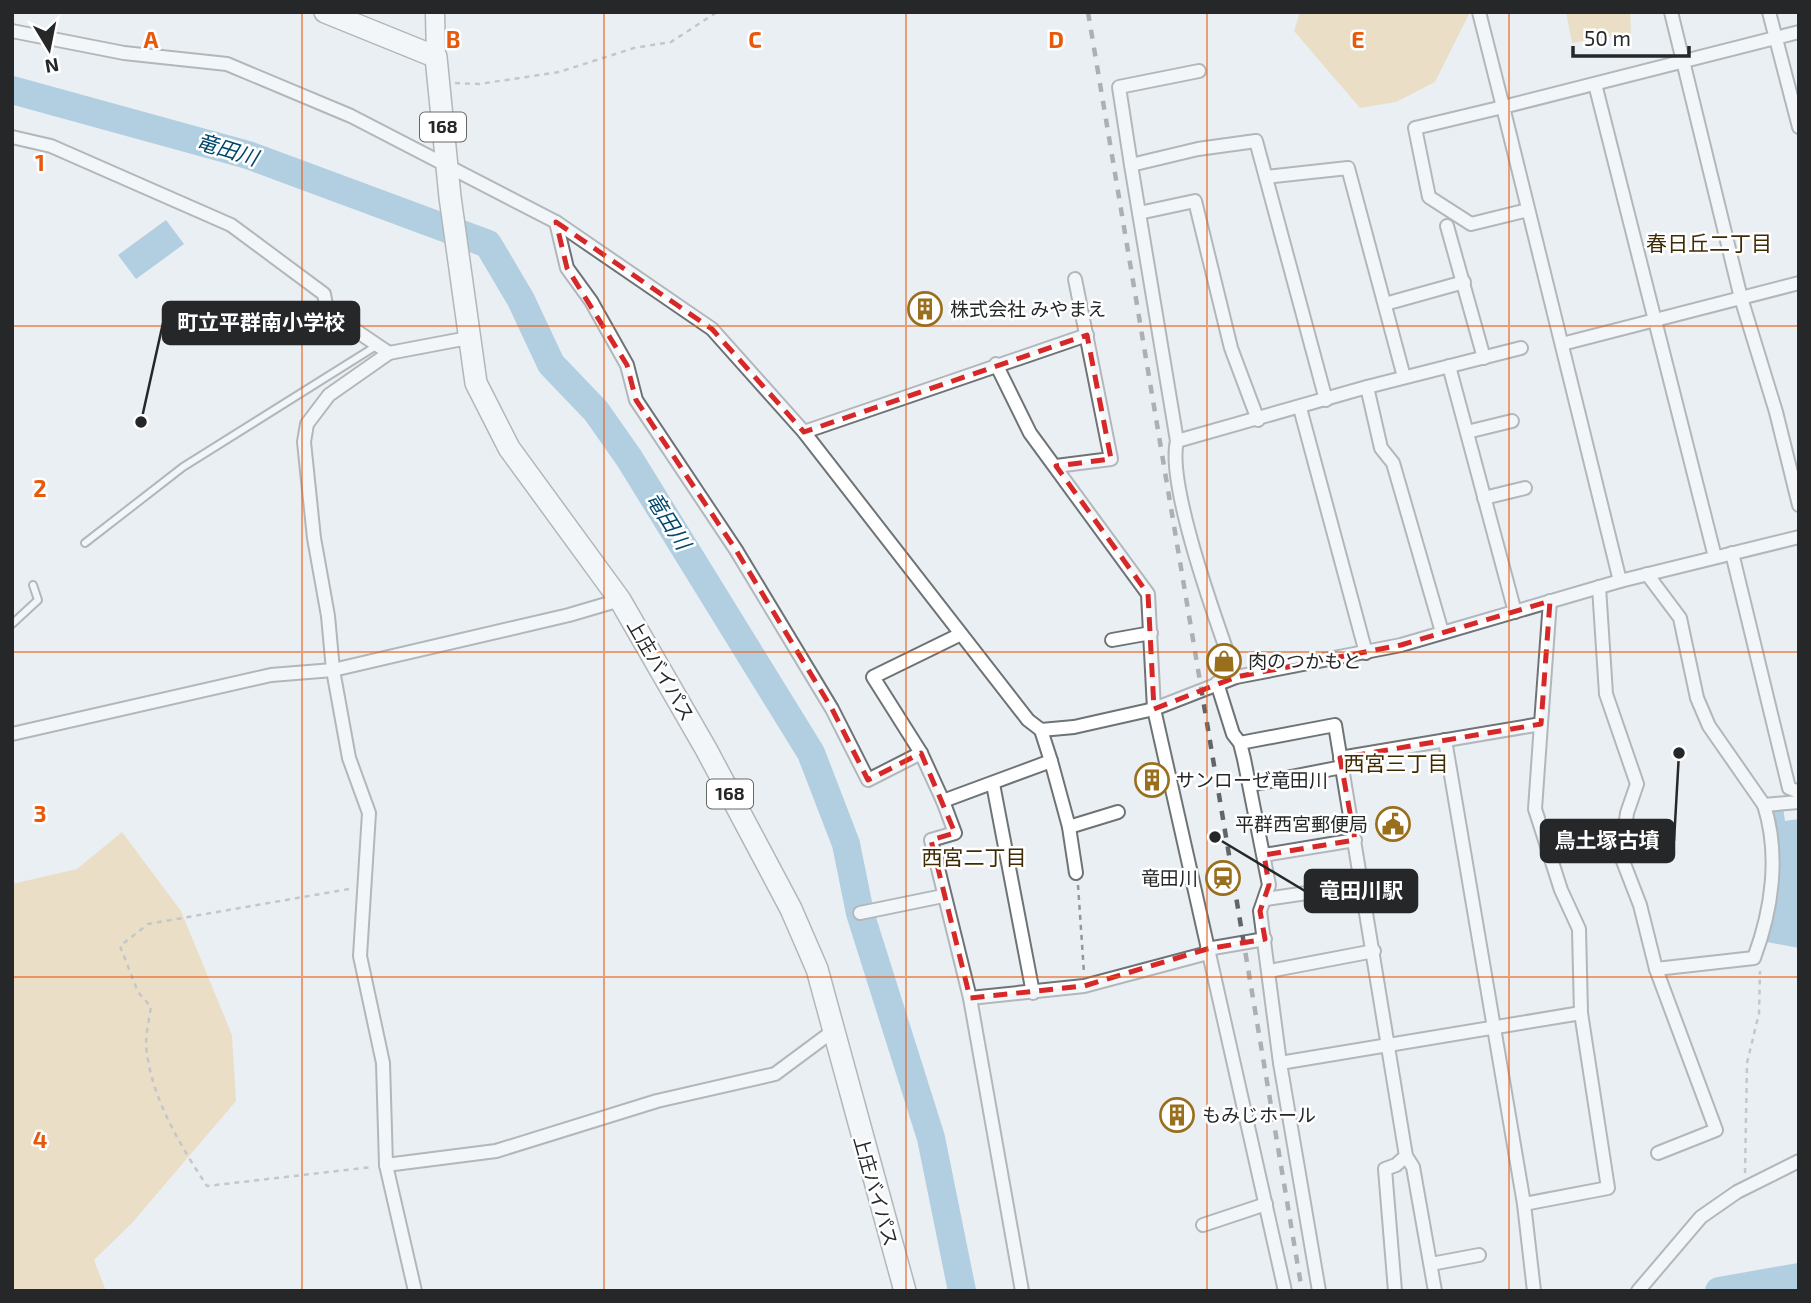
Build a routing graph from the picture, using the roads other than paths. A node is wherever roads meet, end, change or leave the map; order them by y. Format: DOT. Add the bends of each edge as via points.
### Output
graph roads {
  1 [pos="325,12"];
  2 [pos="435,12"];
  3 [pos="1479,12"];
  4 [pos="1671,12"];
  5 [pos="1769,12"];
  6 [pos="12,31"];
  7 [pos="1799,32"];
  8 [pos="1776,38"];
  9 [pos="436,57"];
  10 [pos="1683,62"];
  11 [pos="1199,71"];
  12 [pos="1595,84"];
  13 [pos="1503,107"];
  14 [pos="1799,127"];
  15 [pos="12,137"];
  16 [pos="446,164"];
  17 [pos="1131,165"];
  18 [pos="1266,177"];
  19 [pos="1528,210"];
  20 [pos="1139,213"];
  21 [pos="556,222"];
  22 [pos="1447,226"];
  23 [pos="1075,279"];
  24 [pos="1464,282"];
  25 [pos="1799,283"];
  26 [pos="1741,298"];
  27 [pos="1385,304"];
  28 [pos="1654,321"];
  29 [pos="1087,335"];
  30 [pos="468,338"];
  31 [pos="1562,344"];
  32 [pos="377,345"];
  33 [pos="1521,348"];
  34 [pos="389,353"];
  35 [pos="1484,358"];
  36 [pos="996,364"];
  37 [pos="1449,366"];
  38 [pos="1404,377"];
  39 [pos="1367,387"];
  40 [pos="1326,400"];
  41 [pos="1300,408"];
  42 [pos="1258,420"];
  43 [pos="1512,421"];
  44 [pos="804,432"];
  45 [pos="1466,432"];
  46 [pos="1177,441"];
  47 [pos="1056,466"];
  48 [pos="1525,488"];
  49 [pos="1484,498"];
  50 [pos="1799,505"];
  51 [pos="1799,537"];
  52 [pos="85,543"];
  53 [pos="1732,553"];
  54 [pos="1714,557"];
  55 [pos="1647,574"];
  56 [pos="1620,580"];
  57 [pos="33,585"];
  58 [pos="1599,587"];
  59 [pos="620,600"];
  60 [pos="1550,601"];
  61 [pos="1515,611"];
  62 [pos="12,624"];
  63 [pos="1442,632"];
  64 [pos="1151,633"];
  65 [pos="961,634"];
  66 [pos="1112,640"];
  67 [pos="1366,653"];
  68 [pos="333,670"];
  69 [pos="1236,677"];
  70 [pos="1217,683"];
  71 [pos="1154,709"];
  72 [pos="1541,724"];
  73 [pos="1041,730"];
  74 [pos="12,734"];
  75 [pos="1446,740"];
  76 [pos="1240,743"];
  77 [pos="921,753"];
  78 [pos="1051,761"];
  79 [pos="1341,763"];
  80 [pos="993,784"];
  81 [pos="1250,785"];
  82 [pos="1799,792"];
  83 [pos="943,801"];
  84 [pos="1799,802"];
  85 [pos="1764,805"];
  86 [pos="1118,812"];
  87 [pos="1069,827"];
  88 [pos="1355,841"];
  89 [pos="1264,855"];
  90 [pos="1076,873"];
  91 [pos="1362,885"];
  92 [pos="943,896"];
  93 [pos="1266,899"];
  94 [pos="860,913"];
  95 [pos="1265,939"];
  96 [pos="1207,951"];
  97 [pos="1374,951"];
  98 [pos="1656,969"];
  99 [pos="1269,971"];
  100 [pos="1033,993"];
  101 [pos="970,998"];
  102 [pos="1581,1013"];
  103 [pos="1493,1028"];
  104 [pos="834,1031"];
  105 [pos="1390,1045"];
  106 [pos="1280,1063"];
  107 [pos="1658,1153"];
  108 [pos="1406,1156"];
  109 [pos="1799,1161"];
  110 [pos="386,1165"];
  111 [pos="1266,1204"];
  112 [pos="1524,1204"];
  113 [pos="1203,1224"];
  114 [pos="1479,1255"];
  115 [pos="1430,1265"];
  116 [pos="415,1291"];
  117 [pos="905,1291"];
  118 [pos="1023,1291"];
  119 [pos="1285,1291"];
  120 [pos="1320,1291"];
  121 [pos="1395,1291"];
  122 [pos="1435,1291"];
  123 [pos="1534,1291"];
  124 [pos="1637,1291"];
  1 -- 9 [label="highway"];
  2 -- 9 [label="main road"];
  3 -- 13 [label="street"];
  4 -- 10 [label="street"];
  5 -- 8 [label="street"];
  6 -- 16 [label="street" via="124,53 227,64 351,116"];
  7 -- 8 [label="street"];
  8 -- 10 [label="street"];
  8 -- 14 [label="street"];
  9 -- 16 [label="highway, 上庄バイパス / 168"];
  10 -- 12 [label="street"];
  10 -- 26 [label="street"];
  11 -- 17 [label="street" via="1119,88"];
  12 -- 13 [label="street"];
  12 -- 28 [label="street"];
  13 -- 19 [label="street"];
  13 -- 19 [label="street" via="1415,128 1429,197 1471,224"];
  15 -- 32 [label="street" via="51,146 231,225 324,294 327,311"];
  16 -- 21 [label="street"];
  16 -- 30 [label="highway, 上庄バイパス / 168"];
  17 -- 18 [label="street" via="1256,141"];
  17 -- 20 [label="street"];
  18 -- 27 [label="street" via="1348,168"];
  18 -- 40 [label="street"];
  19 -- 31 [label="street"];
  20 -- 42 [label="street" via="1195,201 1231,348"];
  20 -- 46 [label="street"];
  21 -- 44 [label="street" via="712,329"];
  21 -- 77 [label="street" via="566,268 591,300 627,365 636,400 736,550 832,709 868,780"];
  22 -- 24 [label="street"];
  23 -- 29 [label="street"];
  24 -- 27 [label="street"];
  24 -- 35 [label="street"];
  25 -- 26 [label="street"];
  26 -- 28 [label="street"];
  26 -- 50 [label="street"];
  27 -- 38 [label="street"];
  28 -- 31 [label="street"];
  28 -- 54 [label="street"];
  29 -- 36 [label="street"];
  29 -- 47 [label="street" via="1111,459"];
  30 -- 34 [label="street"];
  30 -- 59 [label="highway, 上庄バイパス / 168" via="476,383 494,423"];
  31 -- 56 [label="street"];
  32 -- 34 [label="street"];
  32 -- 52 [label="lane" via="183,467"];
  33 -- 35 [label="street"];
  34 -- 68 [label="street" via="329,395 307,424 304,442 314,538"];
  35 -- 37 [label="street"];
  36 -- 44 [label="street"];
  36 -- 47 [label="street" via="1030,433"];
  37 -- 38 [label="street"];
  37 -- 45 [label="street"];
  38 -- 39 [label="street"];
  39 -- 40 [label="street"];
  39 -- 63 [label="street" via="1381,447 1393,463"];
  40 -- 41 [label="street"];
  41 -- 42 [label="street"];
  41 -- 67 [label="street"];
  42 -- 46 [label="street"];
  43 -- 45 [label="street"];
  44 -- 65 [label="street"];
  45 -- 49 [label="street"];
  46 -- 69 [label="street" via="1174,454 1186,523"];
  47 -- 64 [label="street" via="1148,594"];
  48 -- 49 [label="street"];
  49 -- 61 [label="street"];
  51 -- 53 [label="street"];
  53 -- 54 [label="street"];
  53 -- 82 [label="street" via="1790,788"];
  54 -- 55 [label="street"];
  55 -- 56 [label="street"];
  55 -- 85 [label="street" via="1680,618 1697,698 1709,726"];
  56 -- 58 [label="street"];
  57 -- 62 [label="lane" via="37,600"];
  58 -- 60 [label="street"];
  58 -- 98 [label="street" via="1606,694 1637,785 1620,856 1640,905"];
  59 -- 68 [label="street"];
  59 -- 104 [label="highway, 上庄バイパス / 168" via="791,909 817,970"];
  60 -- 61 [label="street"];
  60 -- 72 [label="street"];
  61 -- 63 [label="street"];
  63 -- 67 [label="street"];
  64 -- 66 [label="street"];
  64 -- 71 [label="street"];
  65 -- 73 [label="street" via="1028,720"];
  65 -- 77 [label="street" via="873,677"];
  67 -- 69 [label="street"];
  68 -- 74 [label="street" via="271,675"];
  68 -- 110 [label="street" via="349,758 369,813 360,956 383,1063"];
  69 -- 70 [label="street"];
  70 -- 71 [label="street"];
  70 -- 76 [label="street"];
  71 -- 73 [label="street"];
  71 -- 96 [label="street"];
  72 -- 75 [label="street"];
  72 -- 102 [label="street" via="1535,809 1579,929"];
  73 -- 78 [label="street"];
  75 -- 79 [label="street"];
  75 -- 103 [label="street"];
  76 -- 79 [label="street" via="1335,725"];
  76 -- 81 [label="street"];
  77 -- 83 [label="street"];
  78 -- 80 [label="street"];
  78 -- 87 [label="street"];
  79 -- 81 [label="street"];
  79 -- 88 [label="street"];
  80 -- 83 [label="street"];
  80 -- 100 [label="street"];
  81 -- 89 [label="street"];
  83 -- 92 [label="street" via="955,833 931,840"];
  84 -- 85 [label="street"];
  85 -- 98 [label="street" via="1773,875 1754,958"];
  86 -- 87 [label="street"];
  87 -- 90 [label="street"];
  88 -- 89 [label="street"];
  88 -- 91 [label="street"];
  89 -- 93 [label="street" via="1269,885"];
  91 -- 93 [label="street"];
  91 -- 97 [label="street"];
  92 -- 94 [label="street"];
  92 -- 101 [label="street"];
  93 -- 95 [label="street" via="1260,911"];
  95 -- 96 [label="street"];
  95 -- 99 [label="street"];
  96 -- 100 [label="street" via="1084,986"];
  96 -- 111 [label="street"];
  97 -- 99 [label="street"];
  97 -- 105 [label="street"];
  98 -- 107 [label="street" via="1716,1130"];
  99 -- 106 [label="street"];
  100 -- 101 [label="street"];
  101 -- 118 [label="street"];
  102 -- 103 [label="street"];
  102 -- 112 [label="street" via="1608,1188"];
  103 -- 105 [label="street"];
  103 -- 112 [label="street"];
  104 -- 110 [label="street" via="775,1074 657,1101 496,1152"];
  104 -- 117 [label="highway, 上庄バイパス / 168"];
  105 -- 106 [label="street"];
  105 -- 108 [label="street"];
  106 -- 120 [label="street"];
  108 -- 115 [label="street" via="1413,1167"];
  108 -- 121 [label="street" via="1385,1169"];
  109 -- 124 [label="street" via="1738,1191 1701,1216"];
  110 -- 116 [label="street"];
  111 -- 113 [label="street"];
  111 -- 119 [label="street"];
  112 -- 123 [label="street"];
  114 -- 115 [label="street"];
  115 -- 122 [label="street"];
}
